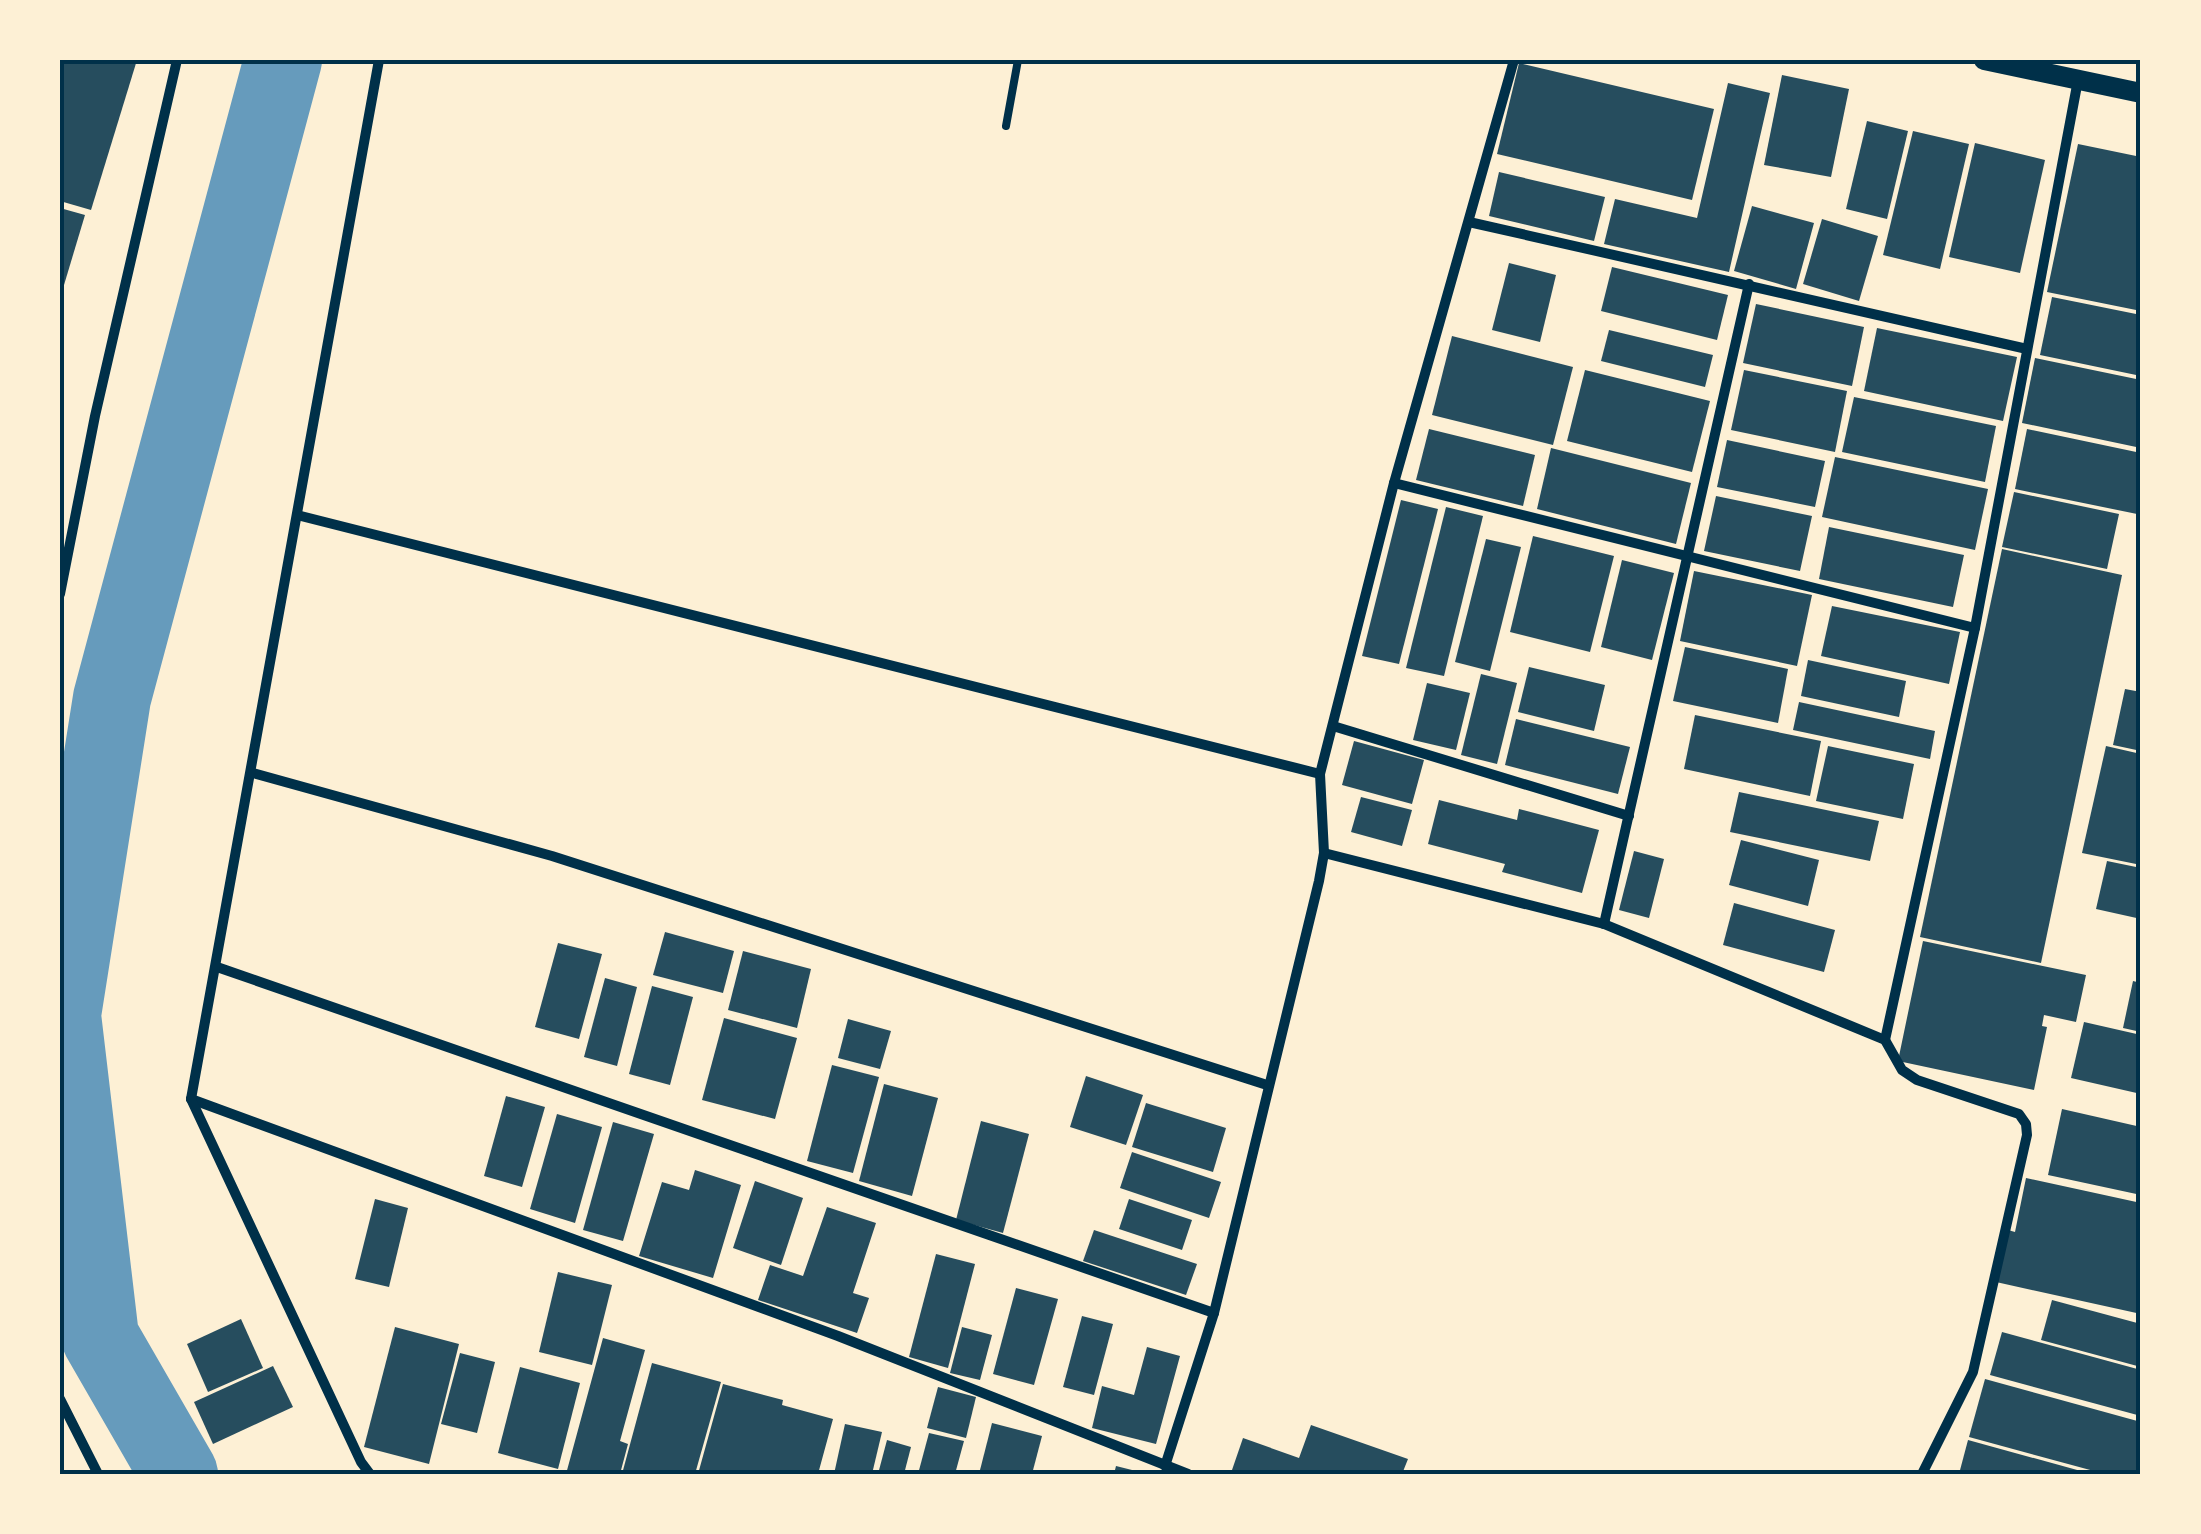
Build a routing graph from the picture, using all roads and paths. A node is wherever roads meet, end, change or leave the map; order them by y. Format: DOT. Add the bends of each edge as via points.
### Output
graph roads {
  1 [pos="177,60"];
  2 [pos="379,60"];
  3 [pos="1018,60"];
  4 [pos="1514,60"];
  5 [pos="1984,60"];
  6 [pos="2078,80"];
  7 [pos="2141,93"];
  8 [pos="1006,126"];
  9 [pos="1469,222"];
  10 [pos="1749,284"];
  11 [pos="2027,349"];
  12 [pos="1394,484"];
  13 [pos="297,515"];
  14 [pos="1688,556"];
  15 [pos="60,594"];
  16 [pos="1974,628"];
  17 [pos="1333,726"];
  18 [pos="253,772"];
  19 [pos="1320,774"];
  20 [pos="1629,816"];
  21 [pos="1324,852"];
  22 [pos="1604,924"];
  23 [pos="216,968"];
  24 [pos="1885,1040"];
  25 [pos="1267,1085"];
  26 [pos="191,1099"];
  27 [pos="1214,1314"];
  28 [pos="60,1398"];
  29 [pos="1165,1466"];
  30 [pos="98,1474"];
  31 [pos="370,1474"];
  32 [pos="1188,1474"];
  33 [pos="1922,1474"];
  1 -- 15 [label="street"];
  2 -- 13 [label="street"];
  3 -- 8 [label="lane"];
  4 -- 9 [label="street"];
  5 -- 6 [label="main road"];
  6 -- 7 [label="main road"];
  6 -- 11 [label="street"];
  9 -- 10 [label="street"];
  9 -- 12 [label="street"];
  10 -- 11 [label="street"];
  10 -- 14 [label="street"];
  11 -- 16 [label="street"];
  12 -- 14 [label="street"];
  12 -- 17 [label="street"];
  13 -- 18 [label="street"];
  13 -- 19 [label="street"];
  14 -- 16 [label="street"];
  14 -- 20 [label="street"];
  16 -- 24 [label="street"];
  17 -- 19 [label="street"];
  17 -- 20 [label="street"];
  18 -- 23 [label="street"];
  18 -- 25 [label="street" via="552,856"];
  19 -- 21 [label="street"];
  20 -- 22 [label="street"];
  21 -- 22 [label="street"];
  21 -- 25 [label="street"];
  22 -- 24 [label="street"];
  23 -- 26 [label="street"];
  23 -- 27 [label="street"];
  24 -- 33 [label="street" via="1908,1076 2010,1109 2026,1124 2027,1135 1973,1372"];
  25 -- 27 [label="street"];
  26 -- 29 [label="street" via="838,1336"];
  26 -- 31 [label="street"];
  27 -- 29 [label="street"];
  28 -- 30 [label="street"];
  29 -- 32 [label="street"];
}
